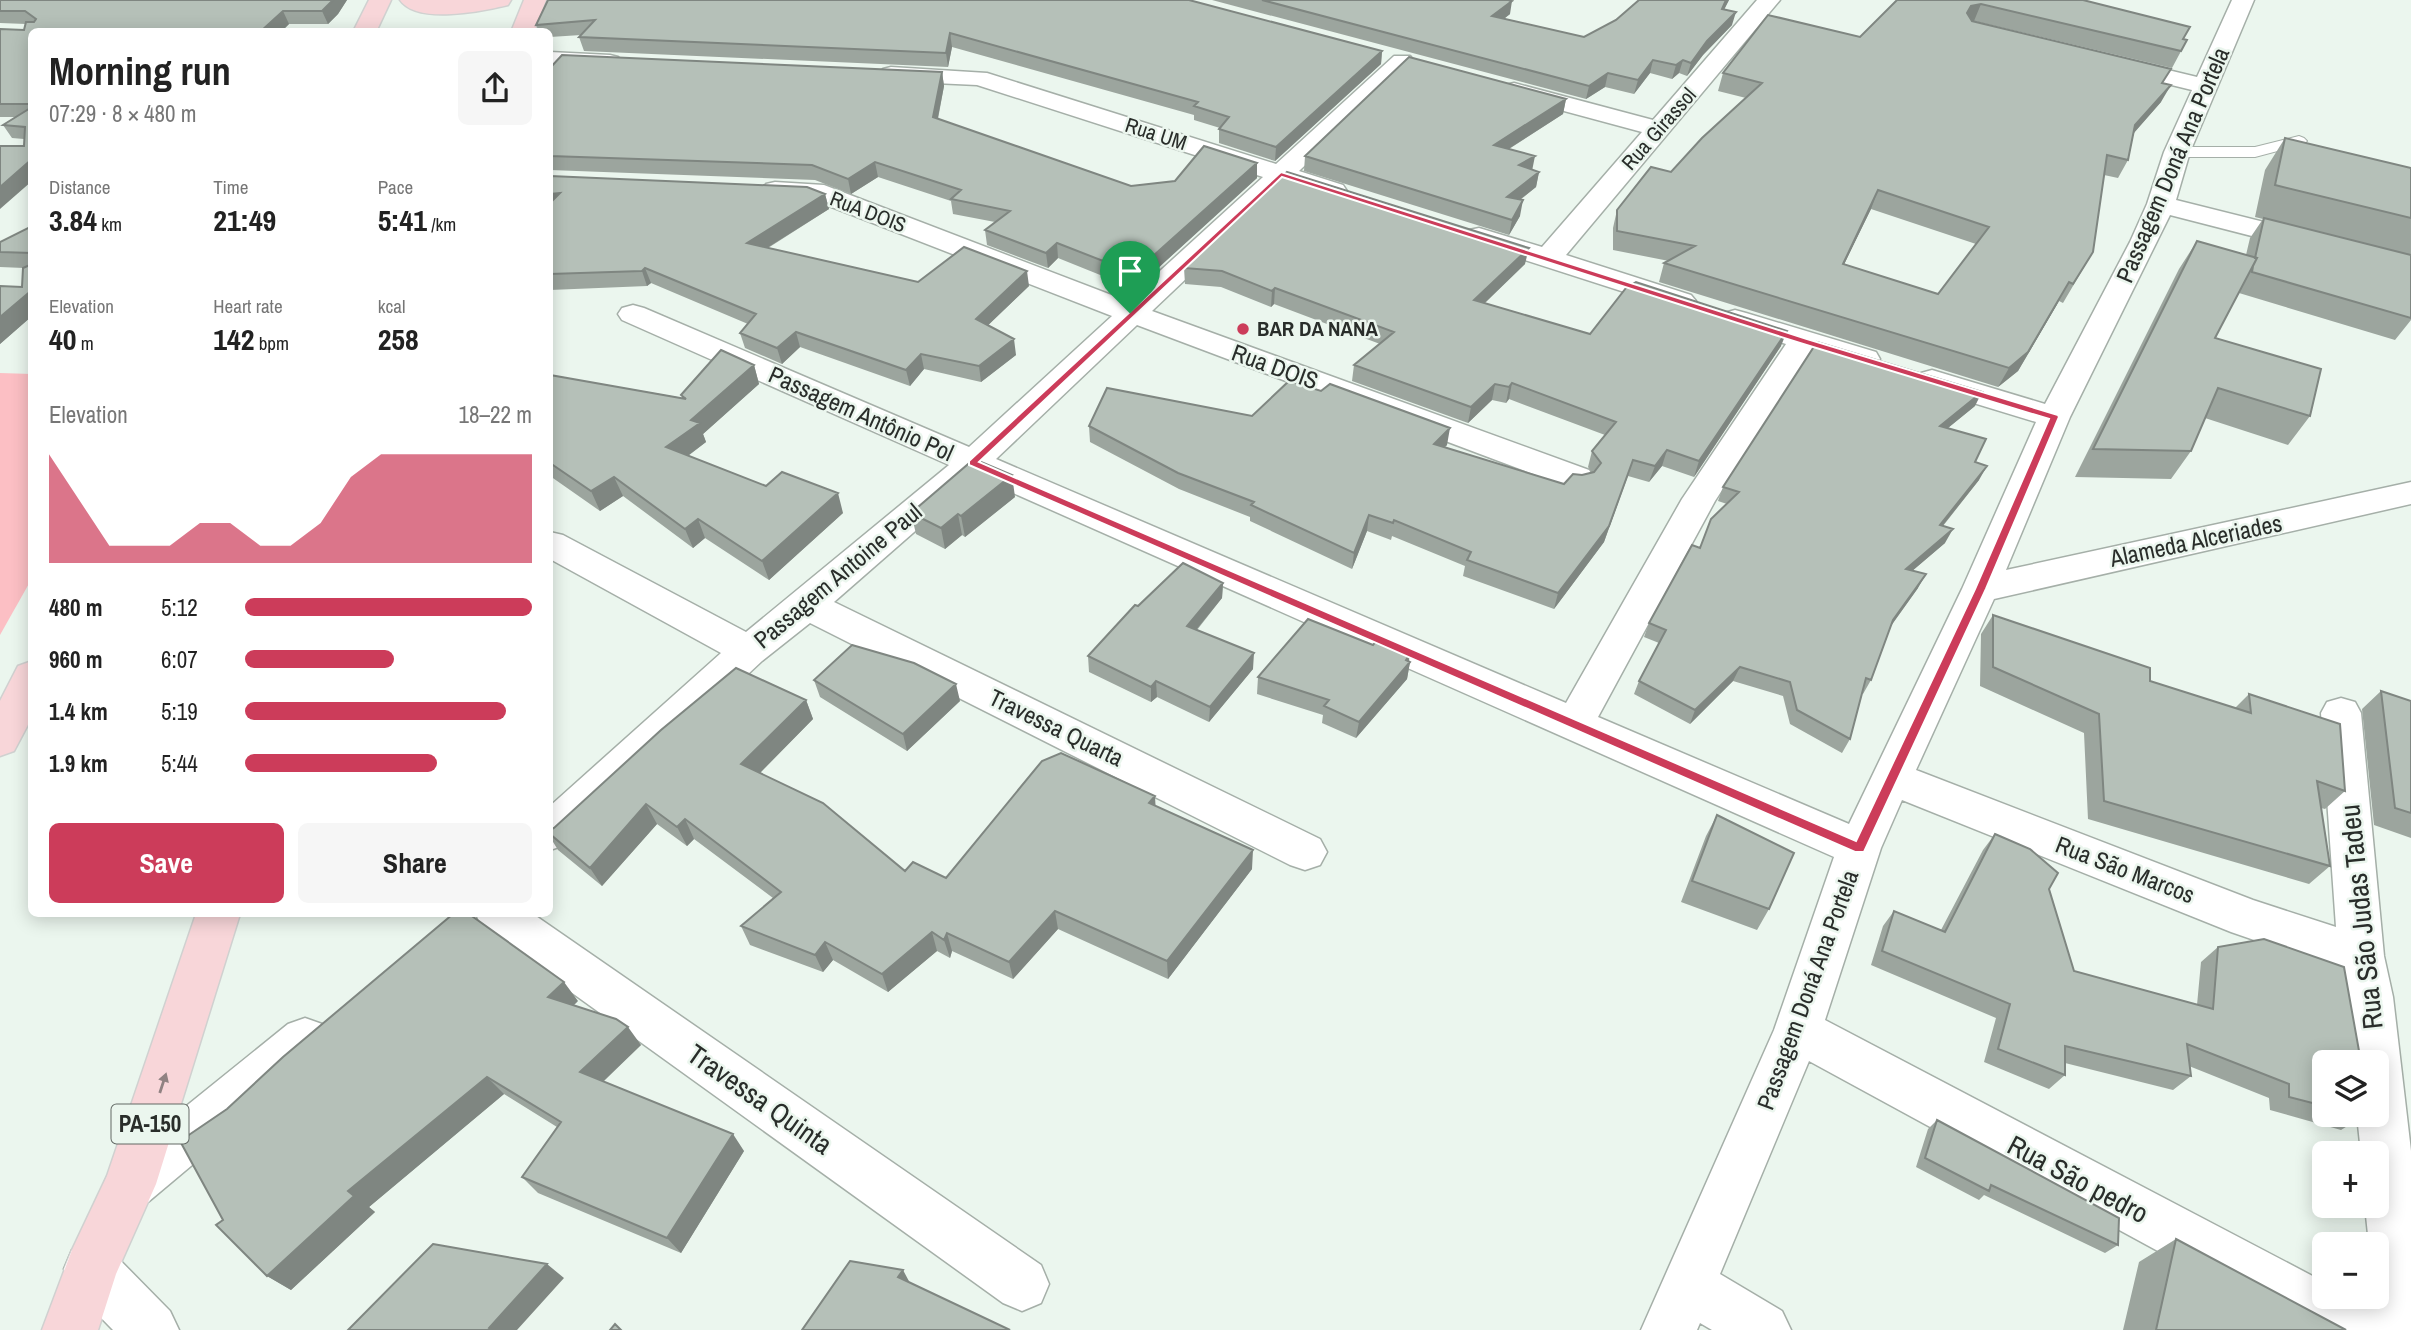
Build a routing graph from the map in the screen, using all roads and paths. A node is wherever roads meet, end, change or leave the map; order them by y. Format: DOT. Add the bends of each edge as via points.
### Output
graph roads {
  1 [pos="380,0"];
  2 [pos="411,0"];
  3 [pos="500,0"];
  4 [pos="535,0"];
  5 [pos="2243,0"];
  6 [pos="1760,2"];
  7 [pos="366,28"];
  8 [pos="524,28"];
  9 [pos="2086,58"];
  10 [pos="553,59"];
  11 [pos="1402,61"];
  12 [pos="633,63"];
  13 [pos="868,73"];
  14 [pos="1492,85"];
  15 [pos="2207,87"];
  16 [pos="1659,129"];
  17 [pos="2299,141"];
  18 [pos="2177,152"];
  19 [pos="1281,174"];
  20 [pos="745,188"];
  21 [pos="1361,200"];
  22 [pos="2161,204"];
  23 [pos="1454,229"];
  24 [pos="1548,258"];
  25 [pos="2411,268"];
  26 [pos="1130,313"];
  27 [pos="633,314"];
  28 [pos="1803,341"];
  29 [pos="2054,417"];
  30 [pos="972,463"];
  31 [pos="1577,478"];
  32 [pos="2411,493"];
  33 [pos="553,546"];
  34 [pos="1980,589"];
  35 [pos="807,605"];
  36 [pos="748,651"];
  37 [pos="28,684"];
  38 [pos="2341,713"];
  39 [pos="1574,724"];
  40 [pos="1,737"];
  41 [pos="1892,778"];
  42 [pos="553,829"];
  43 [pos="1859,848"];
  44 [pos="1305,852"];
  45 [pos="217,917"];
  46 [pos="502,917"];
  47 [pos="2361,956"];
  48 [pos="342,1010"];
  49 [pos="1798,1030"];
  50 [pos="130,1184"];
  51 [pos="91,1269"];
  52 [pos="1023,1284"];
  53 [pos="1678,1308"];
  54 [pos="69,1330"];
  55 [pos="151,1330"];
  56 [pos="1763,1330"];
  57 [pos="2358,1330"];
  58 [pos="2404,1330"];
  1 -- 7 [label="main road"];
  2 -- 3 [label="main road" via="441,6"];
  4 -- 8 [label="main road"];
  5 -- 15 [label="street, Passagem Doná Ana Portela"];
  6 -- 16 [label="street, Rua Girassol"];
  9 -- 15 [label="street"];
  10 -- 12 [label="street"];
  11 -- 19 [label="street, Passagem Antoine Paul"];
  13 -- 19 [label="street, Rua UM" via="979,78"];
  14 -- 16 [label="street"];
  15 -- 18 [label="street, Passagem Doná Ana Portela"];
  16 -- 24 [label="street, Rua Girassol"];
  17 -- 18 [label="lane" via="2242,153"];
  18 -- 22 [label="street, Passagem Doná Ana Portela"];
  19 -- 21 [label="street, Rua UM"];
  19 -- 26 [label="street, Passagem Antoine Paul"];
  20 -- 26 [label="street, RuA DOIS" via="815,191"];
  22 -- 25 [label="street"];
  22 -- 29 [label="street, Passagem Doná Ana Portela"];
  23 -- 24 [label="street"];
  24 -- 28 [label="street"];
  26 -- 30 [label="street, Passagem Antoine Paul"];
  26 -- 31 [label="street, Rua DOIS"];
  27 -- 30 [label="street, Passagem Antônio Pol"];
  28 -- 29 [label="street"];
  28 -- 39 [label="street" via="1699,499"];
  29 -- 34 [label="street, Passagem Doná Ana Portela"];
  30 -- 35 [label="street, Passagem Antoine Paul"];
  30 -- 39 [label="street, Passagem Antônio Pol"];
  32 -- 34 [label="street, Alameda Alceriades"];
  33 -- 36 [label="street"];
  34 -- 41 [label="street, Passagem Doná Ana Portela"];
  35 -- 36 [label="street, Passagem Antoine Paul"];
  35 -- 44 [label="street, Travessa Quarta"];
  36 -- 42 [label="street, Passagem Antoine Paul"];
  37 -- 40 [label="main road"];
  38 -- 47 [label="street, Rua São Judas Tadeu"];
  39 -- 43 [label="street, Passagem Antônio Pol"];
  41 -- 43 [label="street, Passagem Doná Ana Portela"];
  41 -- 47 [label="street, Rua São Marcos" via="2248,918"];
  43 -- 49 [label="street, Passagem Doná Ana Portela"];
  50 -- 45 [label="main road, PA-150, one-way"];
  46 -- 52 [label="street, Travessa Quinta"];
  47 -- 58 [label="street, Rua São Judas Tadeu" via="2370,998"];
  48 -- 50 [label="street"];
  49 -- 53 [label="street, Passagem Doná Ana Portela"];
  49 -- 57 [label="street, Rua São pedro"];
  50 -- 51 [label="main road, PA-150"];
  51 -- 54 [label="main road, PA-150"];
  51 -- 55 [label="street"];
  53 -- 56 [label="street"];
}
